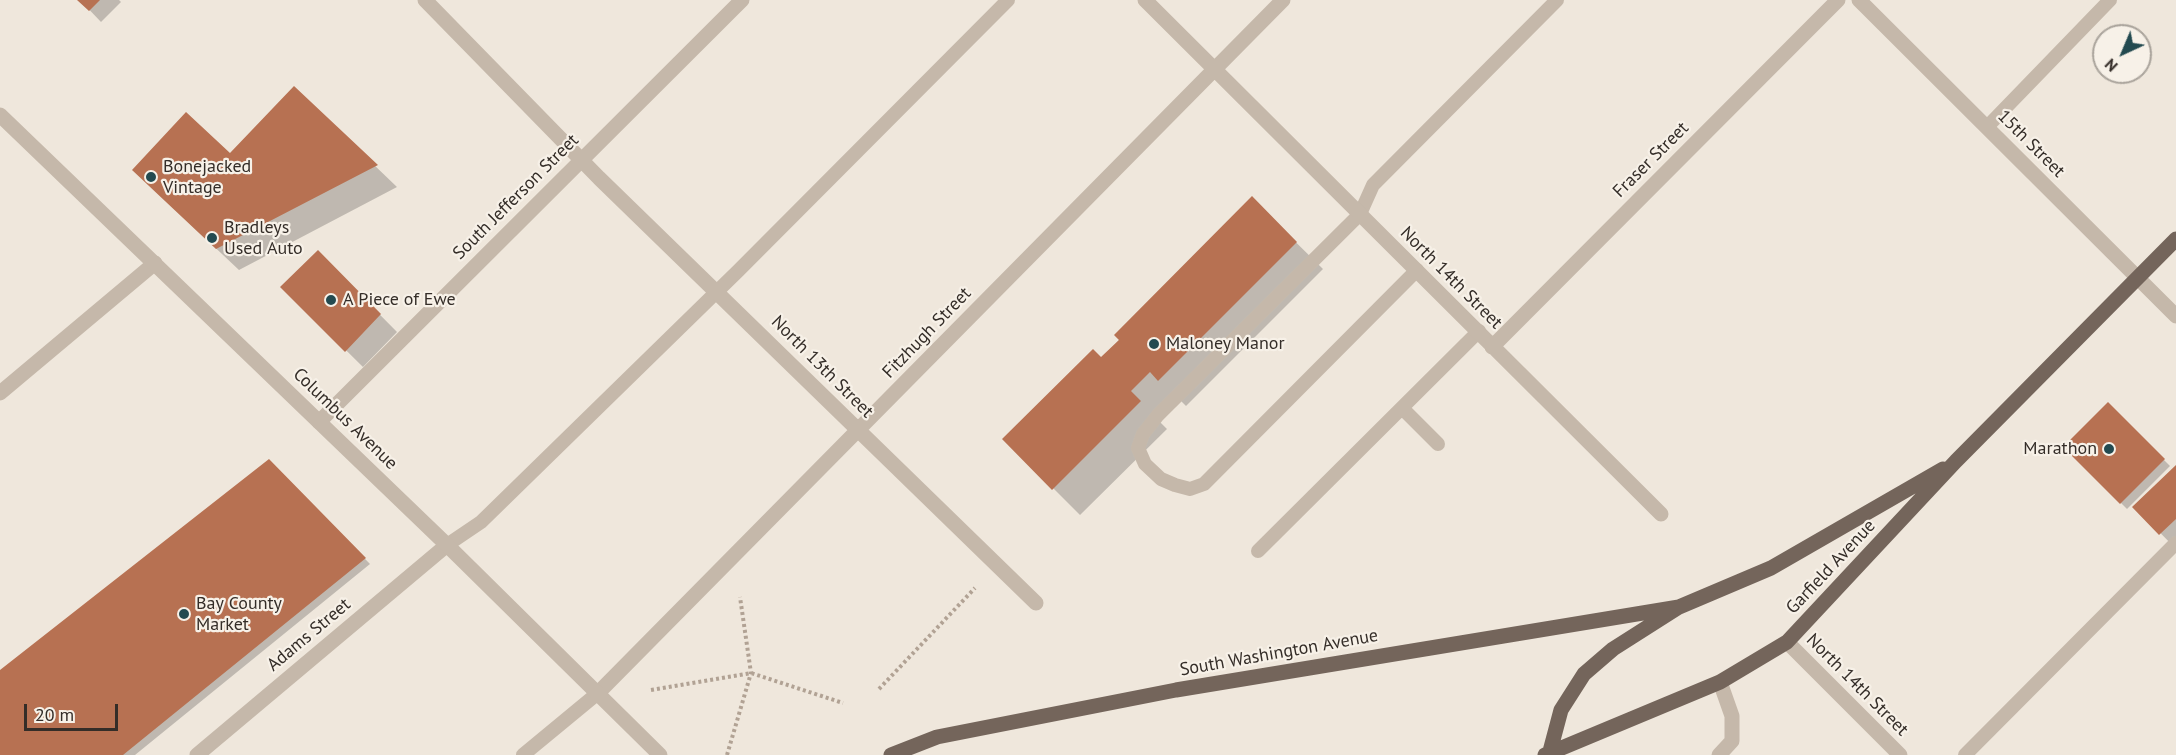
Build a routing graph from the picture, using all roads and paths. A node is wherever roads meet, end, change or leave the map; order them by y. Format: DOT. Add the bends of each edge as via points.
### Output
graph roads {
  1 [pos="425,0"];
  2 [pos="742,0"];
  3 [pos="1008,0"];
  4 [pos="1145,0"];
  5 [pos="1283,0"];
  6 [pos="1557,0"];
  7 [pos="1838,0"];
  8 [pos="1859,0"];
  9 [pos="2110,0"];
  10 [pos="1214,68"];
  11 [pos="0,115"];
  12 [pos="1987,127"];
  13 [pos="582,158"];
  14 [pos="1360,214"];
  15 [pos="2176,239"];
  16 [pos="155,263"];
  17 [pos="1417,270"];
  18 [pos="2137,278"];
  19 [pos="717,291"];
  20 [pos="2176,316"];
  21 [pos="1479,332"];
  22 [pos="1492,347"];
  23 [pos="0,393"];
  24 [pos="1402,408"];
  25 [pos="319,422"];
  26 [pos="859,431"];
  27 [pos="1438,444"];
  28 [pos="1956,461"];
  29 [pos="1661,514"];
  30 [pos="2176,543"];
  31 [pos="447,545"];
  32 [pos="1258,551"];
  33 [pos="975,588"];
  34 [pos="740,597"];
  35 [pos="1036,603"];
  36 [pos="1678,607"];
  37 [pos="1787,642"];
  38 [pos="751,673"];
  39 [pos="1720,682"];
  40 [pos="879,689"];
  41 [pos="651,690"];
  42 [pos="598,693"];
  43 [pos="843,703"];
  44 [pos="197,755"];
  45 [pos="523,755"];
  46 [pos="660,755"];
  47 [pos="727,755"];
  48 [pos="891,755"];
  49 [pos="1547,755"];
  50 [pos="1719,755"];
  51 [pos="1900,755"];
  52 [pos="1965,755"];
  1 -- 13 [label="street, North 13th Street"];
  2 -- 13 [label="street, South Jefferson Street"];
  3 -- 19 [label="lane"];
  4 -- 10 [label="street, North 14th Street"];
  5 -- 10 [label="street, Fitzhugh Street"];
  6 -- 14 [label="lane" via="1373,184"];
  7 -- 22 [label="street, Fraser Street"];
  8 -- 12 [label="street, 15th Street"];
  9 -- 12 [label="lane"];
  10 -- 14 [label="street, North 14th Street"];
  10 -- 26 [label="street, Fitzhugh Street"];
  11 -- 16 [label="street, Columbus Avenue"];
  12 -- 18 [label="street, 15th Street"];
  13 -- 19 [label="street, North 13th Street"];
  13 -- 25 [label="street, South Jefferson Street"];
  14 -- 17 [label="street, North 14th Street"];
  14 -- 17 [label="lane" via="1158,415 1138,448 1145,464 1175,485 1190,489 1204,484"];
  15 -- 18 [label="main road, Garfield Avenue"];
  16 -- 23 [label="street"];
  16 -- 25 [label="street, Columbus Avenue"];
  17 -- 21 [label="street, North 14th Street"];
  18 -- 20 [label="street, 15th Street"];
  18 -- 28 [label="main road, Garfield Avenue"];
  19 -- 26 [label="street, North 13th Street"];
  19 -- 31 [label="lane" via="481,522"];
  21 -- 22 [label="street, North 14th Street"];
  21 -- 24 [label="lane"];
  22 -- 29 [label="street, North 14th Street"];
  24 -- 27 [label="lane"];
  24 -- 32 [label="lane"];
  25 -- 31 [label="street, Columbus Avenue"];
  26 -- 35 [label="street, North 13th Street"];
  26 -- 42 [label="street, Fitzhugh Street"];
  28 -- 36 [label="main road, Garfield Avenue" via="1771,568"];
  28 -- 37 [label="main road, Garfield Avenue"];
  30 -- 52 [label="lane"];
  31 -- 42 [label="street, Columbus Avenue"];
  31 -- 44 [label="street, Adams Street"];
  33 -- 40 [label="path"];
  34 -- 38 [label="path"];
  36 -- 48 [label="main road, South Washington Avenue" via="1176,690 937,737"];
  36 -- 49 [label="main road" via="1613,649 1584,675 1561,710"];
  37 -- 39 [label="main road, Garfield Avenue"];
  37 -- 51 [label="street, North 14th Street"];
  38 -- 41 [label="path"];
  38 -- 43 [label="path"];
  38 -- 47 [label="path"];
  39 -- 49 [label="main road, Garfield Avenue"];
  39 -- 50 [label="street" via="1732,716 1732,741"];
  42 -- 45 [label="lane"];
  42 -- 46 [label="street, Columbus Avenue"];
}
